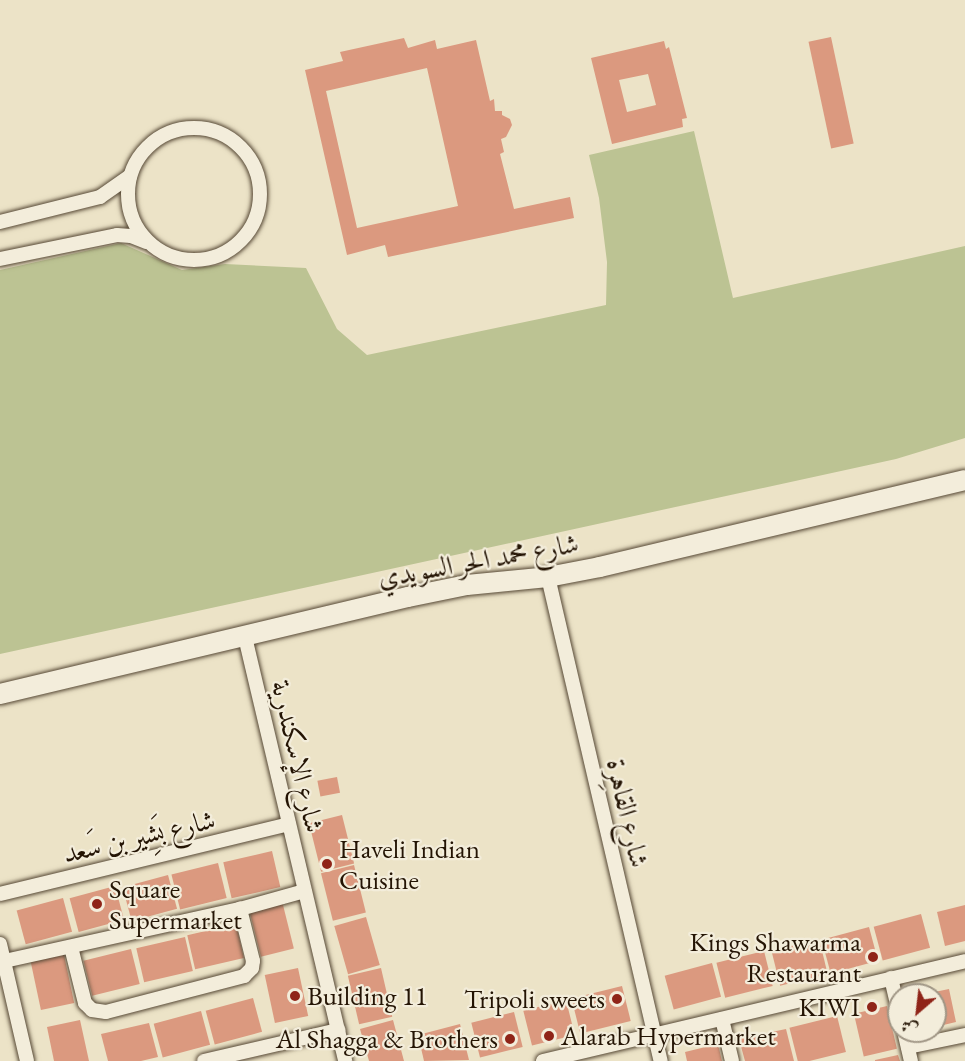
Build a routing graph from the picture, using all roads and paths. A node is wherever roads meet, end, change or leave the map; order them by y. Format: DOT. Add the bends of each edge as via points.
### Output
graph roads {
  1 [pos="130,176"];
  2 [pos="0,222"];
  3 [pos="151,244"];
  4 [pos="0,259"];
  5 [pos="965,480"];
  6 [pos="548,577"];
  7 [pos="245,637"];
  8 [pos="1,691"];
  9 [pos="289,825"];
  10 [pos="305,891"];
  11 [pos="0,894"];
  12 [pos="240,909"];
  13 [pos="0,944"];
  14 [pos="71,947"];
  15 [pos="965,961"];
  16 [pos="2,962"];
  17 [pos="891,978"];
  18 [pos="892,983"];
  19 [pos="722,1018"];
  20 [pos="338,1030"];
  21 [pos="654,1034"];
  22 [pos="965,1035"];
  23 [pos="909,1054"];
  24 [pos="590,1056"];
  25 [pos="27,1061"];
  26 [pos="204,1061"];
  27 [pos="345,1061"];
  28 [pos="543,1061"];
  29 [pos="661,1061"];
  30 [pos="732,1061"];
  1 -- 2 [label="street" via="100,197"];
  1 -- 3 [label="street" via="130,213"];
  1 -- 3 [label="street" via="147,147 168,133 189,128 211,130 230,139 246,153 257,172 257,215 247,234 231,249 212,258 190,260 169,255"];
  3 -- 4 [label="street" via="117,235"];
  5 -- 6 [label="street, شارع محمد الحر السويدي"];
  6 -- 7 [label="street, شارع محمد الحر السويدي" via="438,591"];
  6 -- 21 [label="street, شارع القاهِرة"];
  7 -- 8 [label="street, شارع محمد الحر السويدي"];
  7 -- 9 [label="street, شارع الإسكندرية"];
  9 -- 10 [label="street, شارع الإسكندرية"];
  9 -- 11 [label="street, شارع بَشِير بن سَعد"];
  10 -- 12 [label="street"];
  10 -- 20 [label="street, شارع الإسكندرية"];
  12 -- 14 [label="street"];
  12 -- 14 [label="street" via="253,961 249,972 230,981 96,1012 85,1003"];
  13 -- 16 [label="street"];
  14 -- 16 [label="street"];
  15 -- 17 [label="street"];
  16 -- 25 [label="street"];
  17 -- 18 [label="street"];
  17 -- 19 [label="street"];
  19 -- 21 [label="street"];
  19 -- 30 [label="street"];
  20 -- 26 [label="street"];
  20 -- 27 [label="street, شارع الإسكندرية"];
  21 -- 24 [label="street"];
  21 -- 29 [label="street, شارع القاهِرة"];
  22 -- 23 [label="street"];
  24 -- 28 [label="street"];
}
